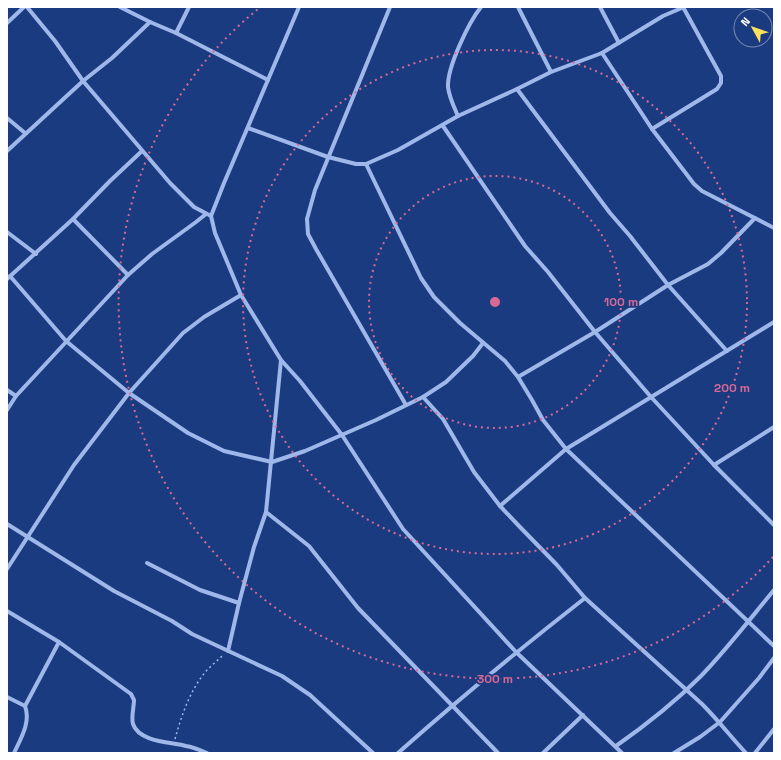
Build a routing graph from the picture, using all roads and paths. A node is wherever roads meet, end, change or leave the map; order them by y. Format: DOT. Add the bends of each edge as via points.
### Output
graph roads {
  1 [pos="25,7"];
  2 [pos="120,7"];
  3 [pos="189,7"];
  4 [pos="299,7"];
  5 [pos="390,7"];
  6 [pos="481,7"];
  7 [pos="518,7"];
  8 [pos="600,7"];
  9 [pos="683,7"];
  10 [pos="150,22"];
  11 [pos="7,24"];
  12 [pos="176,33"];
  13 [pos="619,43"];
  14 [pos="602,53"];
  15 [pos="551,72"];
  16 [pos="268,80"];
  17 [pos="83,81"];
  18 [pos="517,90"];
  19 [pos="458,116"];
  20 [pos="7,118"];
  21 [pos="443,126"];
  22 [pos="248,128"];
  23 [pos="652,129"];
  24 [pos="25,133"];
  25 [pos="7,151"];
  26 [pos="142,151"];
  27 [pos="328,157"];
  28 [pos="366,164"];
  29 [pos="206,214"];
  30 [pos="212,216"];
  31 [pos="755,218"];
  32 [pos="73,219"];
  33 [pos="774,228"];
  34 [pos="7,232"];
  35 [pos="36,254"];
  36 [pos="128,275"];
  37 [pos="9,277"];
  38 [pos="668,285"];
  39 [pos="241,295"];
  40 [pos="774,322"];
  41 [pos="595,332"];
  42 [pos="66,341"];
  43 [pos="483,343"];
  44 [pos="727,350"];
  45 [pos="281,360"];
  46 [pos="518,377"];
  47 [pos="7,390"];
  48 [pos="129,393"];
  49 [pos="16,396"];
  50 [pos="423,397"];
  51 [pos="651,397"];
  52 [pos="406,405"];
  53 [pos="7,410"];
  54 [pos="774,427"];
  55 [pos="342,435"];
  56 [pos="566,449"];
  57 [pos="272,462"];
  58 [pos="714,465"];
  59 [pos="500,506"];
  60 [pos="266,512"];
  61 [pos="7,524"];
  62 [pos="774,525"];
  63 [pos="28,538"];
  64 [pos="147,563"];
  65 [pos="7,569"];
  66 [pos="774,590"];
  67 [pos="585,598"];
  68 [pos="239,603"];
  69 [pos="7,611"];
  70 [pos="747,622"];
  71 [pos="59,642"];
  72 [pos="774,646"];
  73 [pos="228,651"];
  74 [pos="516,652"];
  75 [pos="774,658"];
  76 [pos="686,689"];
  77 [pos="7,697"];
  78 [pos="26,706"];
  79 [pos="451,706"];
  80 [pos="583,715"];
  81 [pos="720,722"];
  82 [pos="774,729"];
  83 [pos="174,743"];
  84 [pos="616,746"];
  85 [pos="14,753"];
  86 [pos="207,753"];
  87 [pos="373,753"];
  88 [pos="398,753"];
  89 [pos="498,753"];
  90 [pos="542,753"];
  91 [pos="622,753"];
  92 [pos="674,753"];
  93 [pos="746,753"];
  94 [pos="755,753"];
  1 -- 11 [label="street"];
  1 -- 17 [label="street" via="55,41"];
  2 -- 10 [label="street"];
  3 -- 12 [label="street"];
  4 -- 16 [label="street"];
  5 -- 27 [label="street"];
  6 -- 19 [label="street" via="454,60 448,86"];
  7 -- 15 [label="street"];
  8 -- 13 [label="street"];
  9 -- 13 [label="street"];
  9 -- 23 [label="street" via="715,63 721,76 721,83 717,89"];
  10 -- 12 [label="street"];
  10 -- 17 [label="street"];
  12 -- 16 [label="street"];
  13 -- 14 [label="street"];
  14 -- 15 [label="street"];
  14 -- 23 [label="street"];
  15 -- 18 [label="street"];
  16 -- 22 [label="street"];
  17 -- 24 [label="street"];
  17 -- 26 [label="street"];
  18 -- 19 [label="street"];
  18 -- 38 [label="street"];
  19 -- 21 [label="street"];
  20 -- 24 [label="street"];
  21 -- 28 [label="street"];
  21 -- 41 [label="street" via="525,246"];
  22 -- 27 [label="street"];
  22 -- 30 [label="street"];
  23 -- 31 [label="street" via="702,191"];
  24 -- 25 [label="street"];
  26 -- 29 [label="street" via="184,199"];
  26 -- 32 [label="street"];
  27 -- 28 [label="street"];
  27 -- 52 [label="street" via="307,219 308,234"];
  28 -- 43 [label="street" via="421,278 434,298"];
  29 -- 30 [label="street"];
  29 -- 36 [label="street"];
  30 -- 39 [label="street" via="215,233"];
  31 -- 33 [label="street"];
  31 -- 38 [label="street" via="721,254 708,264"];
  32 -- 35 [label="street"];
  32 -- 36 [label="street"];
  34 -- 35 [label="street"];
  35 -- 37 [label="street"];
  36 -- 42 [label="street"];
  37 -- 42 [label="street"];
  38 -- 41 [label="street"];
  38 -- 44 [label="street"];
  39 -- 45 [label="street"];
  39 -- 48 [label="street" via="204,317 183,334"];
  40 -- 44 [label="street"];
  41 -- 46 [label="street"];
  41 -- 51 [label="street"];
  42 -- 48 [label="street"];
  42 -- 49 [label="street"];
  43 -- 46 [label="street" via="505,361"];
  43 -- 50 [label="street" via="446,382"];
  44 -- 51 [label="street"];
  45 -- 55 [label="street"];
  45 -- 57 [label="street"];
  46 -- 56 [label="street" via="543,420"];
  47 -- 49 [label="street"];
  48 -- 57 [label="street" via="188,433 224,451"];
  48 -- 63 [label="street" via="74,465"];
  49 -- 53 [label="street"];
  50 -- 52 [label="street"];
  50 -- 59 [label="street" via="443,419 474,472"];
  51 -- 56 [label="street"];
  51 -- 58 [label="street"];
  52 -- 55 [label="street"];
  54 -- 58 [label="street"];
  55 -- 57 [label="street"];
  55 -- 74 [label="street" via="403,529"];
  56 -- 59 [label="street"];
  56 -- 70 [label="street"];
  57 -- 60 [label="street"];
  58 -- 62 [label="street"];
  59 -- 67 [label="street"];
  60 -- 68 [label="street"];
  60 -- 79 [label="street" via="309,546 358,608"];
  61 -- 63 [label="street"];
  63 -- 65 [label="street"];
  63 -- 73 [label="street" via="114,591 208,643"];
  64 -- 68 [label="street" via="200,590"];
  66 -- 70 [label="street"];
  67 -- 74 [label="street"];
  67 -- 76 [label="street"];
  68 -- 73 [label="street"];
  69 -- 71 [label="street"];
  70 -- 72 [label="street"];
  70 -- 76 [label="street" via="720,656"];
  71 -- 78 [label="street"];
  71 -- 83 [label="street" via="133,696 132,720 139,732 146,737"];
  73 -- 83 [label="path" via="207,671 191,694"];
  73 -- 87 [label="street" via="282,676 310,695"];
  74 -- 79 [label="street"];
  74 -- 80 [label="street"];
  75 -- 81 [label="street"];
  76 -- 81 [label="street"];
  76 -- 84 [label="street" via="667,708"];
  77 -- 78 [label="street"];
  78 -- 85 [label="street" via="28,720"];
  79 -- 88 [label="street"];
  79 -- 89 [label="street"];
  80 -- 84 [label="street"];
  80 -- 90 [label="street"];
  81 -- 92 [label="street"];
  81 -- 93 [label="street"];
  82 -- 94 [label="street"];
  83 -- 86 [label="street"];
  84 -- 91 [label="street"];
}
